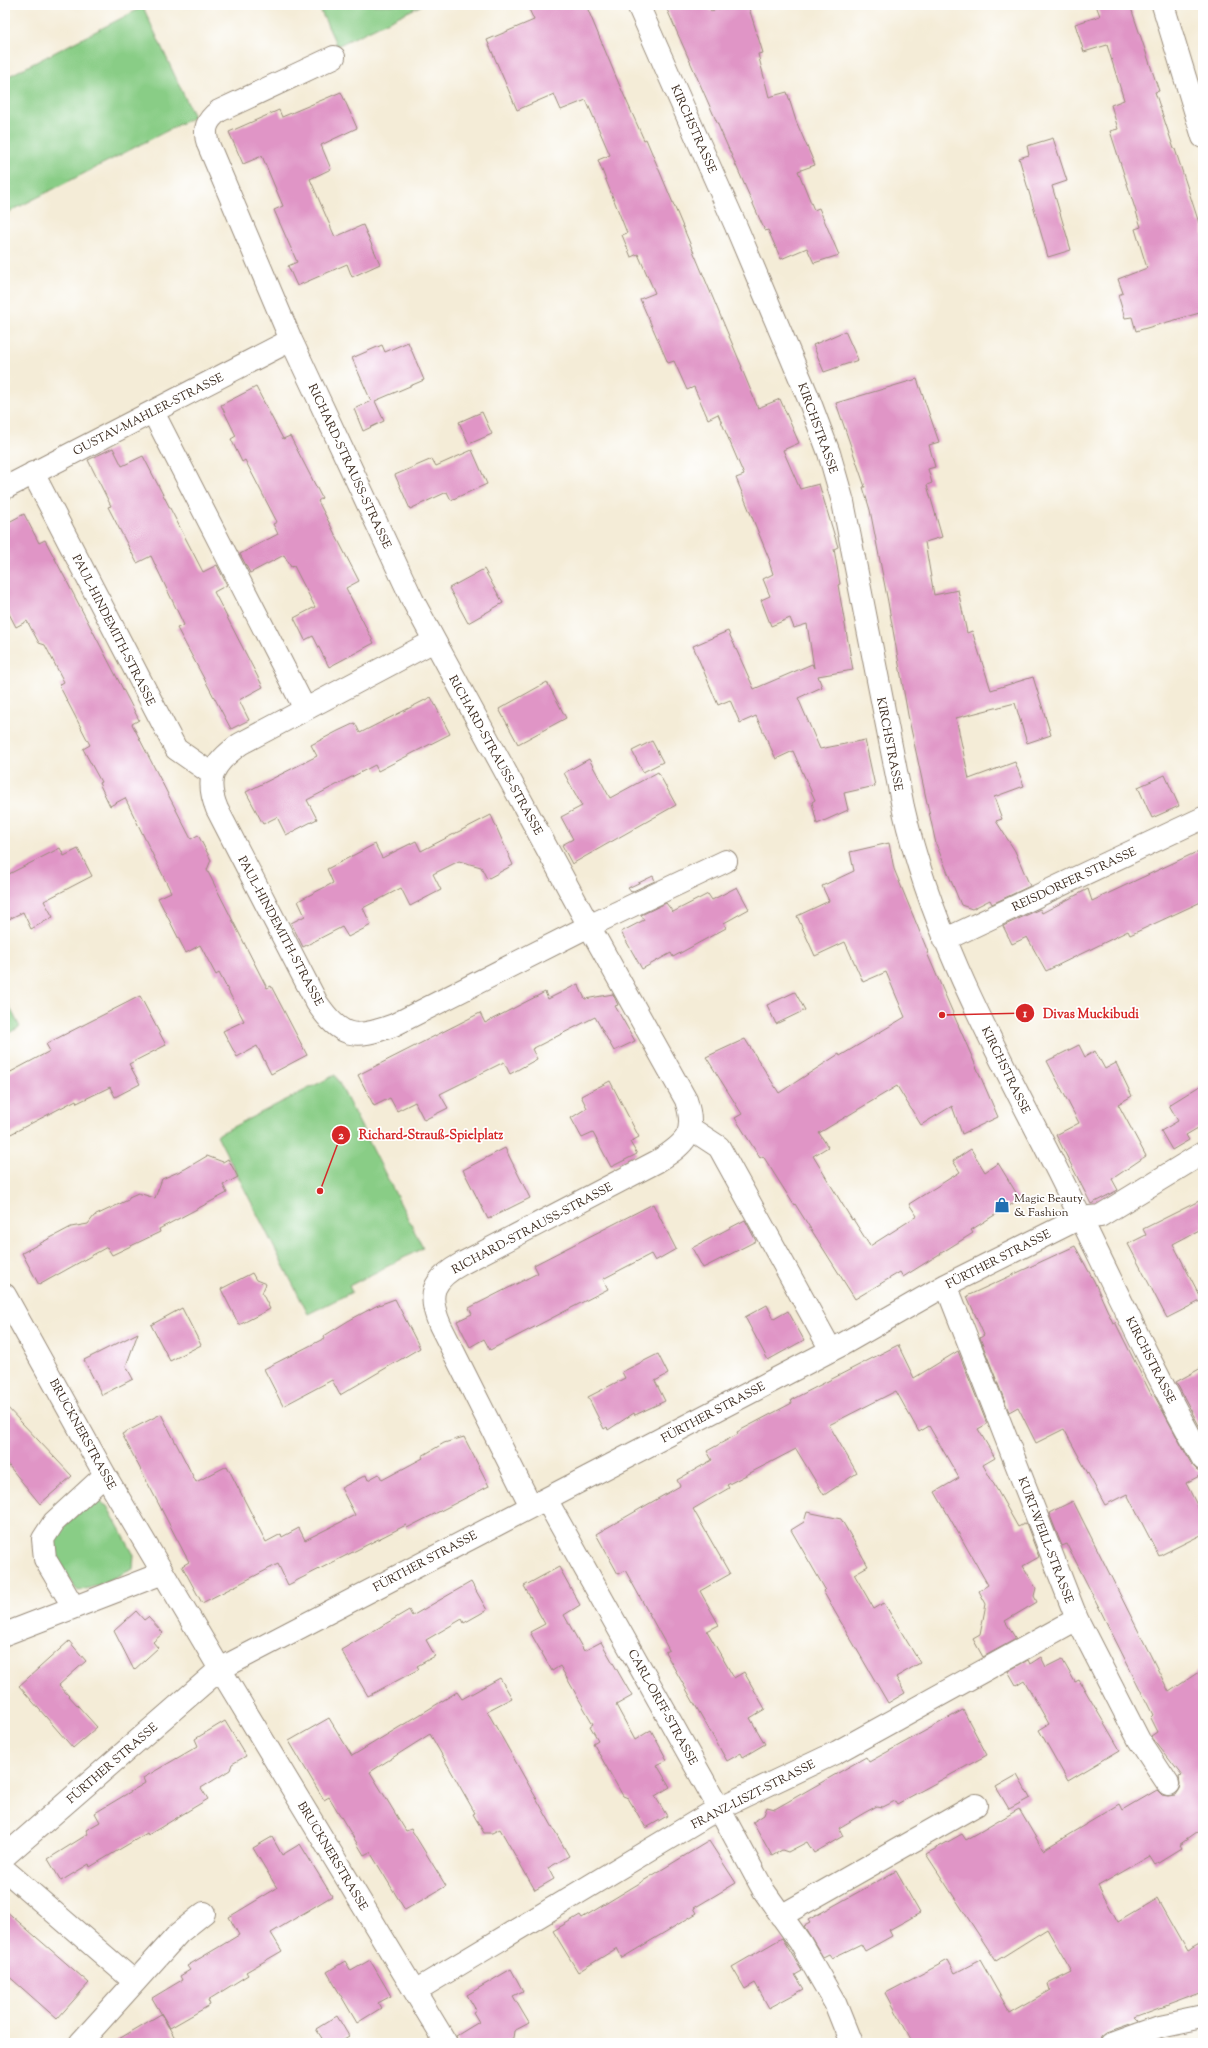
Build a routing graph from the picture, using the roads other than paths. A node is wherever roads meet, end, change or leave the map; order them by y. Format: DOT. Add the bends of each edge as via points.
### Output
graph roads {
  1 [pos="638,5"];
  2 [pos="1163,5"];
  3 [pos="334,57"];
  4 [pos="1203,137"];
  5 [pos="291,340"];
  6 [pos="153,412"];
  7 [pos="33,473"];
  8 [pos="5,488"];
  9 [pos="434,641"];
  10 [pos="305,709"];
  11 [pos="212,774"];
  12 [pos="1203,818"];
  13 [pos="726,861"];
  14 [pos="589,926"];
  15 [pos="944,940"];
  16 [pos="690,1128"];
  17 [pos="1203,1153"];
  18 [pos="1080,1218"];
  19 [pos="946,1285"];
  20 [pos="5,1295"];
  21 [pos="831,1350"];
  22 [pos="1203,1459"];
  23 [pos="105,1475"];
  24 [pos="539,1502"];
  25 [pos="163,1573"];
  26 [pos="74,1606"];
  27 [pos="1077,1619"];
  28 [pos="5,1634"];
  29 [pos="220,1669"];
  30 [pos="1168,1784"];
  31 [pos="976,1805"];
  32 [pos="719,1808"];
  33 [pos="5,1856"];
  34 [pos="5,1870"];
  35 [pos="204,1913"];
  36 [pos="781,1916"];
  37 [pos="135,1982"];
  38 [pos="415,1991"];
  39 [pos="1203,2017"];
  40 [pos="80,2043"];
  41 [pos="446,2043"];
  42 [pos="851,2043"];
  43 [pos="1113,2043"];
  1 -- 15 [label="street, KIRCHSTRASSE" via="787,346 829,453 843,502 909,836"];
  2 -- 4 [label="street"];
  3 -- 5 [label="street, RICHARD-STRAUSS-STRASSE" via="219,111 205,128 208,144"];
  5 -- 6 [label="street, GUSTAV-MAHLER-STRASSE"];
  5 -- 9 [label="street, RICHARD-STRAUSS-STRASSE"];
  6 -- 7 [label="street, GUSTAV-MAHLER-STRASSE"];
  6 -- 10 [label="street"];
  7 -- 8 [label="street, GUSTAV-MAHLER-STRASSE"];
  7 -- 11 [label="street, PAUL-HINDEMITH-STRASSE" via="176,749"];
  9 -- 10 [label="street"];
  9 -- 14 [label="street, RICHARD-STRAUSS-STRASSE"];
  10 -- 11 [label="street" via="227,753"];
  11 -- 14 [label="street, PAUL-HINDEMITH-STRASSE" via="210,785 216,809 308,987 330,1021 347,1033 369,1033 394,1025"];
  12 -- 15 [label="street, REISDORFER STRASSE"];
  13 -- 14 [label="street"];
  14 -- 16 [label="street, RICHARD-STRAUSS-STRASSE" via="686,1100"];
  15 -- 18 [label="street, KIRCHSTRASSE"];
  16 -- 21 [label="street" via="719,1148"];
  16 -- 24 [label="street, RICHARD-STRAUSS-STRASSE" via="686,1139 658,1161 450,1270 435,1286 433,1305 440,1325"];
  17 -- 18 [label="street, FÜRTHER STRASSE" via="1100,1216"];
  18 -- 19 [label="street, FÜRTHER STRASSE"];
  18 -- 22 [label="street, KIRCHSTRASSE"];
  19 -- 21 [label="street, FÜRTHER STRASSE"];
  19 -- 27 [label="street, KURT-WEILL-STRASSE"];
  20 -- 23 [label="street, BRUCKNERSTRASSE"];
  21 -- 24 [label="street, FÜRTHER STRASSE"];
  23 -- 25 [label="street, BRUCKNERSTRASSE"];
  23 -- 26 [label="street" via="54,1522 43,1539 45,1559"];
  24 -- 29 [label="street, FÜRTHER STRASSE"];
  24 -- 32 [label="street, CARL-ORFF-STRASSE"];
  25 -- 26 [label="street"];
  25 -- 29 [label="street"];
  26 -- 28 [label="street"];
  27 -- 30 [label="street, KURT-WEILL-STRASSE" via="1139,1740"];
  27 -- 32 [label="street, FRANZ-LISZT-STRASSE" via="837,1752"];
  29 -- 33 [label="street, FÜRTHER STRASSE"];
  29 -- 38 [label="street, BRUCKNERSTRASSE"];
  31 -- 36 [label="street"];
  32 -- 36 [label="street, CARL-ORFF-STRASSE" via="764,1892"];
  32 -- 38 [label="street, FRANZ-LISZT-STRASSE"];
  34 -- 37 [label="street"];
  35 -- 37 [label="street" via="180,1933"];
  36 -- 42 [label="street, CARL-ORFF-STRASSE" via="800,1942 835,2003"];
  37 -- 40 [label="street"];
  38 -- 41 [label="street, BRUCKNERSTRASSE"];
  39 -- 43 [label="street" via="1160,2026"];
}
